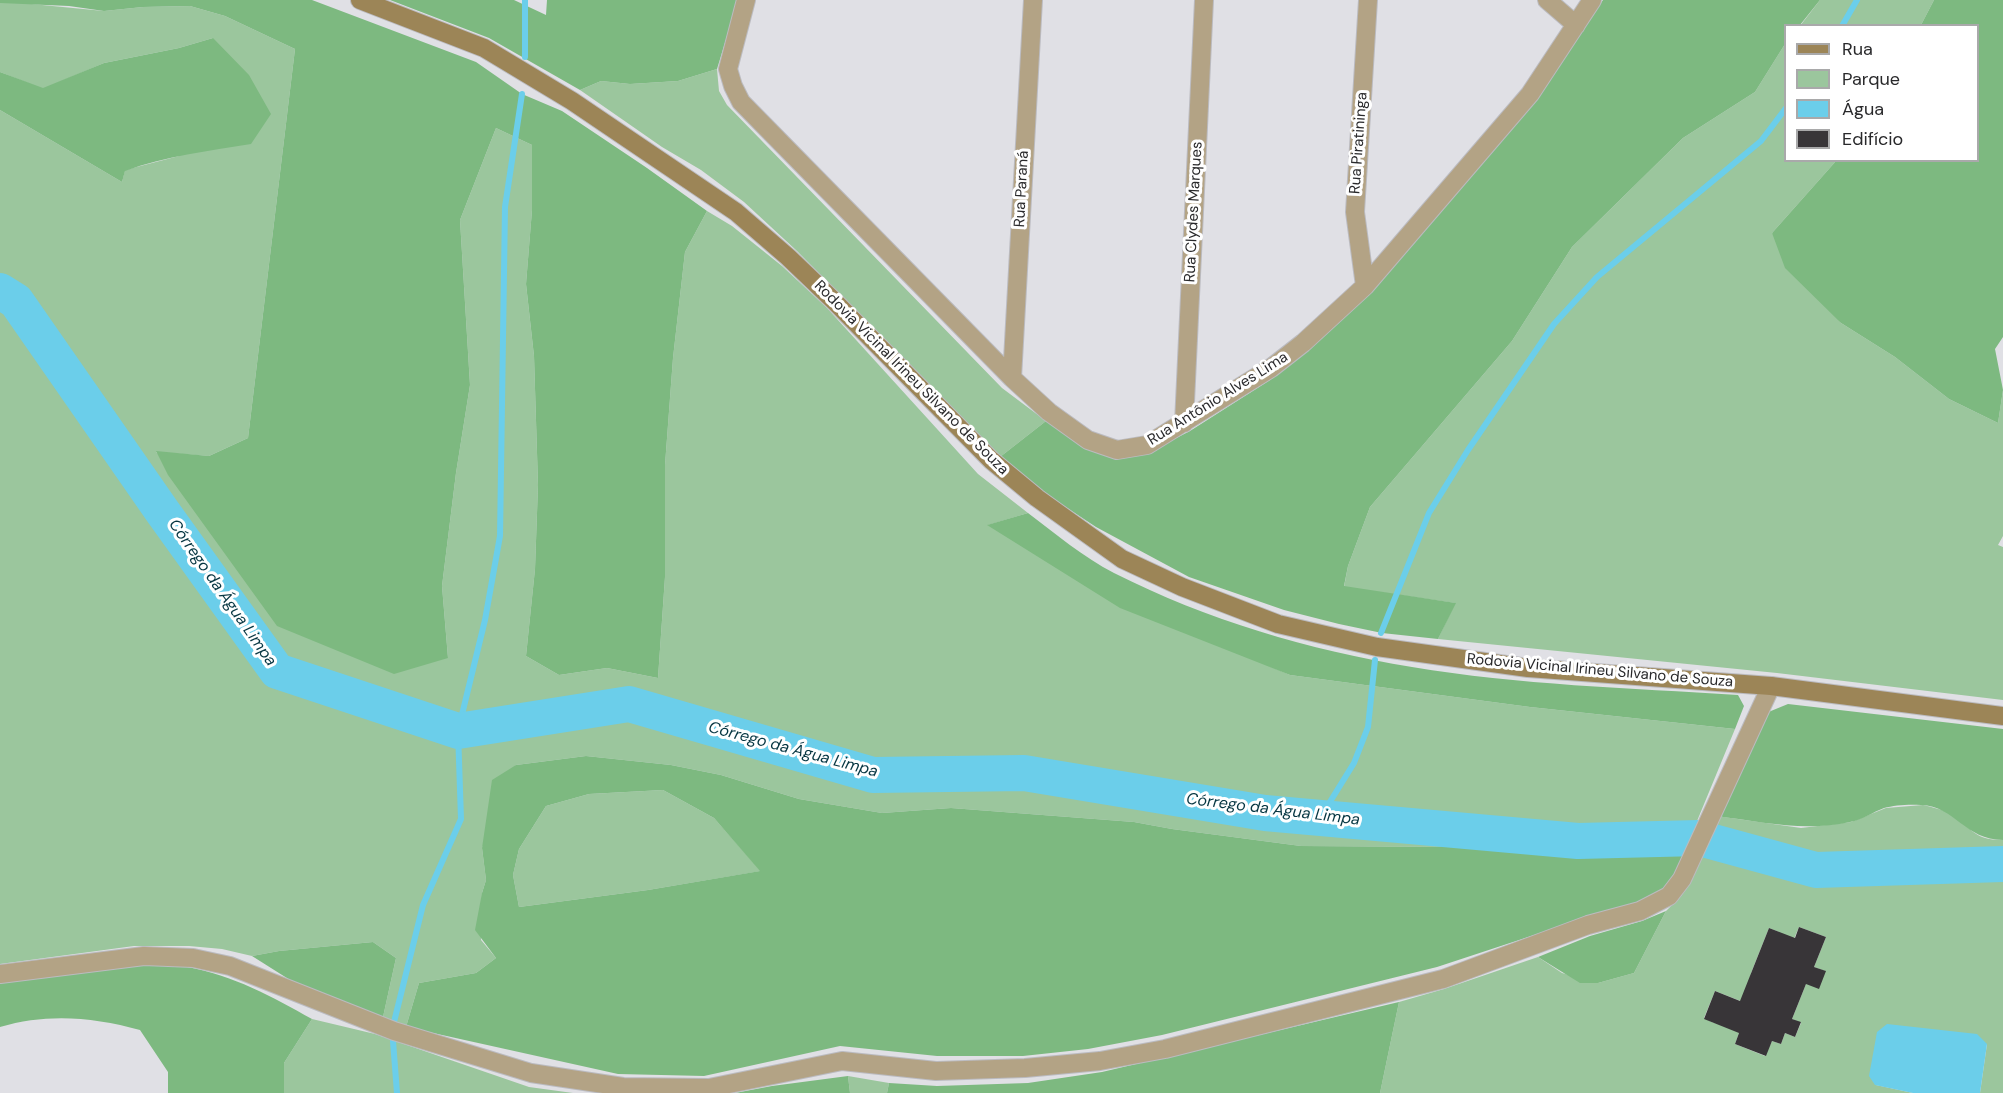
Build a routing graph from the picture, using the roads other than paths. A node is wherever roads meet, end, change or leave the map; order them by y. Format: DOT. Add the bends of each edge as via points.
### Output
graph roads {
  1 [pos="360,0"];
  2 [pos="746,0"];
  3 [pos="1033,0"];
  4 [pos="1204,0"];
  5 [pos="1368,0"];
  6 [pos="1547,0"];
  7 [pos="1592,0"];
  8 [pos="1576,26"];
  9 [pos="1365,286"];
  10 [pos="1012,378"];
  11 [pos="1184,423"];
  12 [pos="1771,686"];
  13 [pos="2003,716"];
  14 [pos="0,975"];
  1 -- 12 [label="main road, Rodovia Vicinal Irineu Silvano de Souza" via="483,48 572,101 735,212 835,302 991,460 1122,559 1278,624 1377,647 1528,668"];
  2 -- 10 [label="street, Rua Antônio Alves Lima" via="728,69 741,102"];
  3 -- 10 [label="street, Rua Paraná"];
  4 -- 11 [label="street, Rua Clydes Marques"];
  5 -- 9 [label="street, Rua Piratininga" via="1355,212"];
  6 -- 8 [label="street"];
  7 -- 8 [label="street, Rua Antônio Alves Lima"];
  8 -- 9 [label="street, Rua Antônio Alves Lima" via="1530,94"];
  9 -- 11 [label="street, Rua Antônio Alves Lima" via="1303,344"];
  10 -- 11 [label="street, Rua Antônio Alves Lima" via="1088,440 1117,450 1147,445"];
  12 -- 13 [label="main road, Rodovia Vicinal Irineu Silvano de Souza"];
  12 -- 14 [label="street" via="1682,879 1669,896 1640,911 1588,925 1443,979 1165,1049 1100,1061 936,1071 842,1061 709,1088 623,1087 531,1074 394,1031 230,966 193,958 144,956"];
}
